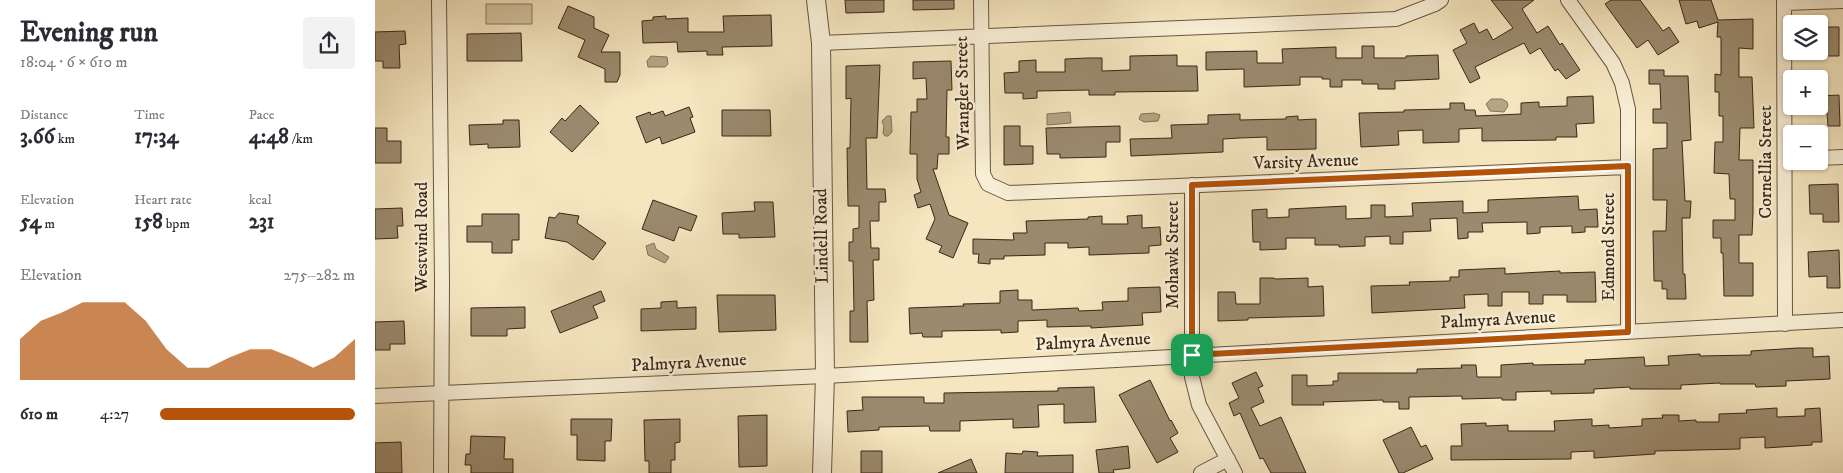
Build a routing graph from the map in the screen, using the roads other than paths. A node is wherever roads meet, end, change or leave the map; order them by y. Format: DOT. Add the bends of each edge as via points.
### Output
graph roads {
  1 [pos="439,0"];
  2 [pos="815,0"];
  3 [pos="981,0"];
  4 [pos="1441,0"];
  5 [pos="1568,0"];
  6 [pos="1843,1"];
  7 [pos="1785,2"];
  8 [pos="981,36"];
  9 [pos="821,43"];
  10 [pos="1787,125"];
  11 [pos="1843,157"];
  12 [pos="1828,158"];
  13 [pos="1628,166"];
  14 [pos="1788,170"];
  15 [pos="988,184"];
  16 [pos="1192,185"];
  17 [pos="1843,320"];
  18 [pos="1785,324"];
  19 [pos="1628,332"];
  20 [pos="1192,355"];
  21 [pos="825,376"];
  22 [pos="441,392"];
  23 [pos="375,396"];
  24 [pos="1228,459"];
  25 [pos="441,473"];
  26 [pos="822,473"];
  27 [pos="1201,473"];
  28 [pos="1235,473"];
  1 -- 22 [label="street, Westwind Road"];
  2 -- 9 [label="street, Lindell Road"];
  3 -- 8 [label="street, Wrangler Street"];
  4 -- 8 [label="street" via="1396,19"];
  5 -- 13 [label="street, Edmond Street" via="1613,62 1622,83 1628,109"];
  6 -- 7 [label="street"];
  7 -- 10 [label="street, Cornellia Street"];
  8 -- 9 [label="street"];
  8 -- 15 [label="street, Wrangler Street" via="983,174"];
  9 -- 21 [label="street, Lindell Road"];
  11 -- 12 [label="street"];
  13 -- 16 [label="street, Varsity Avenue"];
  13 -- 19 [label="street, Edmond Street"];
  14 -- 18 [label="street, Cornellia Street"];
  15 -- 16 [label="street, Varsity Avenue" via="1008,193"];
  16 -- 20 [label="street, Mohawk Street"];
  17 -- 18 [label="street, Palmyra Avenue"];
  18 -- 19 [label="street, Palmyra Avenue"];
  19 -- 20 [label="street, Palmyra Avenue"];
  20 -- 21 [label="street, Palmyra Avenue"];
  20 -- 24 [label="street, Mohawk Street" via="1192,378 1199,405"];
  21 -- 22 [label="street, Palmyra Avenue"];
  21 -- 26 [label="street, Lindell Road"];
  22 -- 23 [label="street, Palmyra Avenue"];
  22 -- 25 [label="street, Westwind Road"];
  24 -- 27 [label="street"];
  24 -- 28 [label="street, Mohawk Street"];
}
